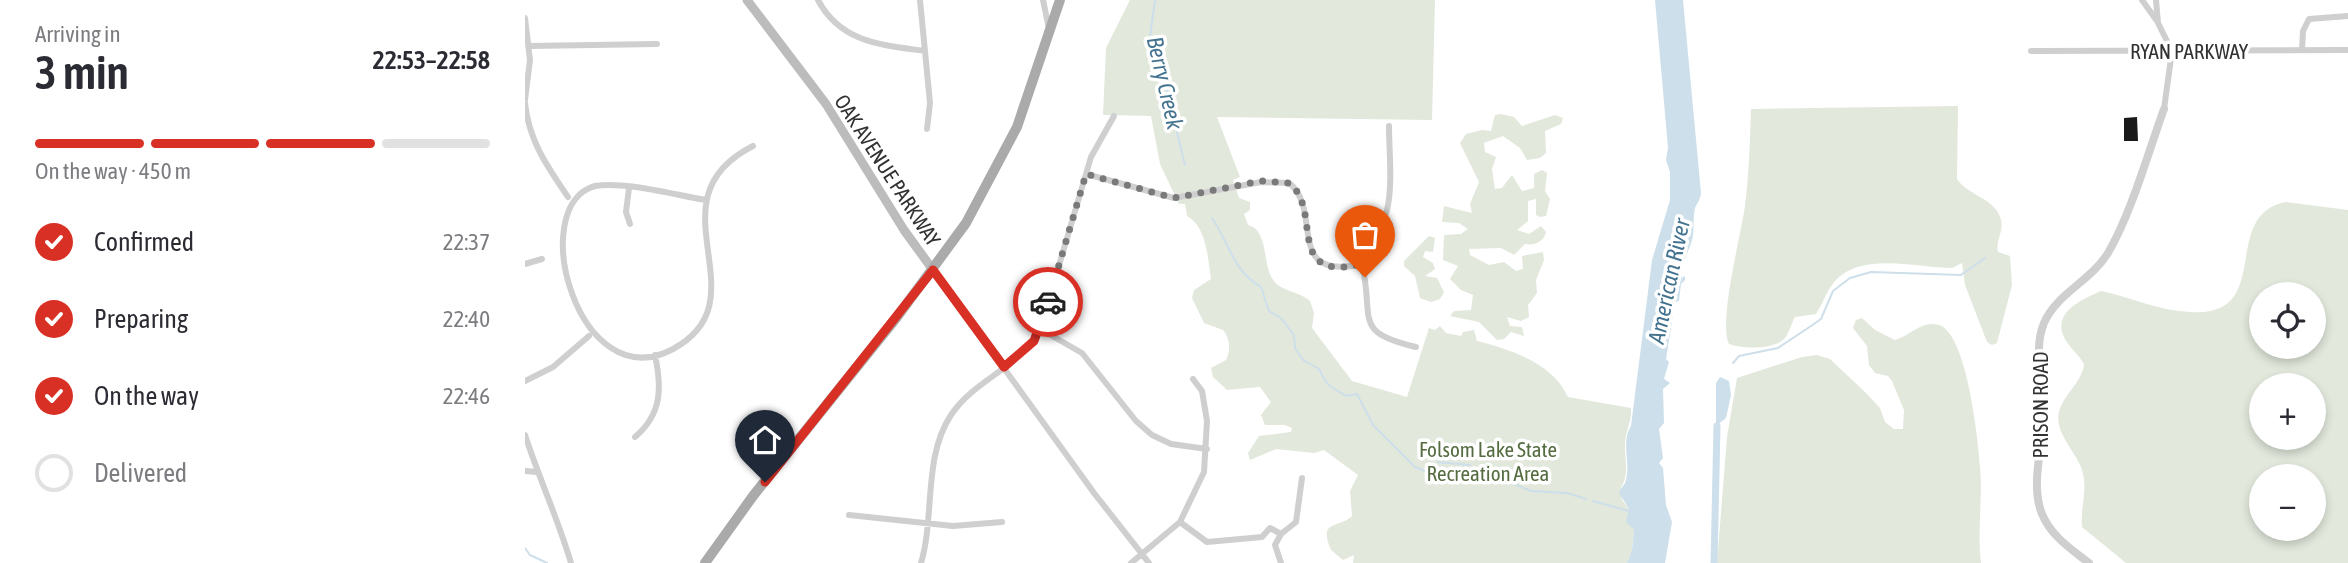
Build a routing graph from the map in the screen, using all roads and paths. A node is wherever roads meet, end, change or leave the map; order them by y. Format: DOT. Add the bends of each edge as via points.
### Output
graph roads {
  1 [pos="747,0"];
  2 [pos="818,0"];
  3 [pos="920,0"];
  4 [pos="1043,0"];
  5 [pos="1060,0"];
  6 [pos="2142,0"];
  7 [pos="2156,0"];
  8 [pos="2348,16"];
  9 [pos="525,18"];
  10 [pos="2158,23"];
  11 [pos="1049,29"];
  12 [pos="657,44"];
  13 [pos="529,46"];
  14 [pos="2302,50"];
  15 [pos="2348,50"];
  16 [pos="925,51"];
  17 [pos="2031,51"];
  18 [pos="2172,51"];
  19 [pos="525,102"];
  20 [pos="2164,109"];
  21 [pos="1114,116"];
  22 [pos="1389,126"];
  23 [pos="927,129"];
  24 [pos="533,142"];
  25 [pos="525,146"];
  26 [pos="753,146"];
  27 [pos="1086,174"];
  28 [pos="629,188"];
  29 [pos="568,197"];
  30 [pos="706,200"];
  31 [pos="560,204"];
  32 [pos="630,224"];
  33 [pos="543,260"];
  34 [pos="525,264"];
  35 [pos="1362,264"];
  36 [pos="933,270"];
  37 [pos="577,324"];
  38 [pos="1040,329"];
  39 [pos="589,336"];
  40 [pos="1416,347"];
  41 [pos="655,355"];
  42 [pos="1004,367"];
  43 [pos="1193,379"];
  44 [pos="525,381"];
  45 [pos="525,435"];
  46 [pos="635,437"];
  47 [pos="1207,449"];
  48 [pos="525,471"];
  49 [pos="537,472"];
  50 [pos="1301,478"];
  51 [pos="849,515"];
  52 [pos="1002,522"];
  53 [pos="1180,522"];
  54 [pos="928,523"];
  55 [pos="1281,534"];
  56 [pos="1262,537"];
  57 [pos="1275,545"];
  58 [pos="1142,553"];
  59 [pos="571,563"];
  60 [pos="705,563"];
  61 [pos="921,563"];
  62 [pos="1131,563"];
  63 [pos="1149,563"];
  64 [pos="1281,563"];
  65 [pos="2089,563"];
  1 -- 36 [label="main road, OAK AVENUE PARKWAY" via="826,104"];
  2 -- 16 [label="street" via="837,24 861,40"];
  3 -- 16 [label="street"];
  4 -- 11 [label="street"];
  5 -- 11 [label="main road"];
  6 -- 10 [label="street"];
  7 -- 10 [label="street"];
  8 -- 14 [label="street" via="2309,19"];
  9 -- 13 [label="street"];
  10 -- 18 [label="street"];
  11 -- 36 [label="main road" via="1004,157"];
  12 -- 13 [label="street"];
  13 -- 19 [label="street"];
  14 -- 15 [label="street, RYAN PARKWAY"];
  14 -- 18 [label="street, RYAN PARKWAY"];
  16 -- 23 [label="street" via="930,103"];
  17 -- 18 [label="street, RYAN PARKWAY"];
  18 -- 20 [label="street, PRISON ROAD"];
  19 -- 24 [label="street"];
  20 -- 65 [label="street, PRISON ROAD" via="2108,253 2060,299 2041,333 2040,511 2058,539"];
  21 -- 27 [label="street" via="1098,141"];
  22 -- 35 [label="street" via="1387,211"];
  24 -- 25 [label="street"];
  24 -- 29 [label="street"];
  26 -- 30 [label="street" via="719,170"];
  27 -- 35 [label="street" via="1177,198 1261,181 1289,183 1298,193 1312,250 1320,262 1340,270"];
  27 -- 38 [label="street"];
  28 -- 29 [label="street" via="599,186"];
  28 -- 30 [label="street"];
  28 -- 32 [label="street" via="626,212"];
  29 -- 31 [label="street"];
  30 -- 41 [label="street" via="712,284 708,309 684,341"];
  33 -- 34 [label="street"];
  35 -- 40 [label="street" via="1374,332"];
  36 -- 42 [label="street, OAK AVENUE PARKWAY"];
  36 -- 60 [label="main road"];
  37 -- 39 [label="street"];
  38 -- 42 [label="street" via="1027,349"];
  38 -- 47 [label="street" via="1082,353 1152,435 1171,444"];
  39 -- 41 [label="street" via="620,354"];
  39 -- 44 [label="street" via="553,367"];
  41 -- 46 [label="street" via="659,400 652,418"];
  42 -- 54 [label="street" via="963,400 943,429 936,449"];
  42 -- 58 [label="street, OAK AVENUE PARKWAY"];
  43 -- 47 [label="street" via="1202,391"];
  45 -- 49 [label="street"];
  47 -- 53 [label="street" via="1200,485"];
  48 -- 49 [label="street"];
  49 -- 59 [label="street"];
  50 -- 55 [label="street" via="1296,522"];
  51 -- 54 [label="street"];
  52 -- 54 [label="street" via="970,526"];
  53 -- 56 [label="street" via="1207,542"];
  53 -- 58 [label="street"];
  54 -- 61 [label="street"];
  55 -- 56 [label="street" via="1270,528"];
  55 -- 57 [label="street"];
  56 -- 57 [label="street"];
  57 -- 64 [label="street"];
  58 -- 62 [label="street"];
  58 -- 63 [label="street, OAK AVENUE PARKWAY"];
}
